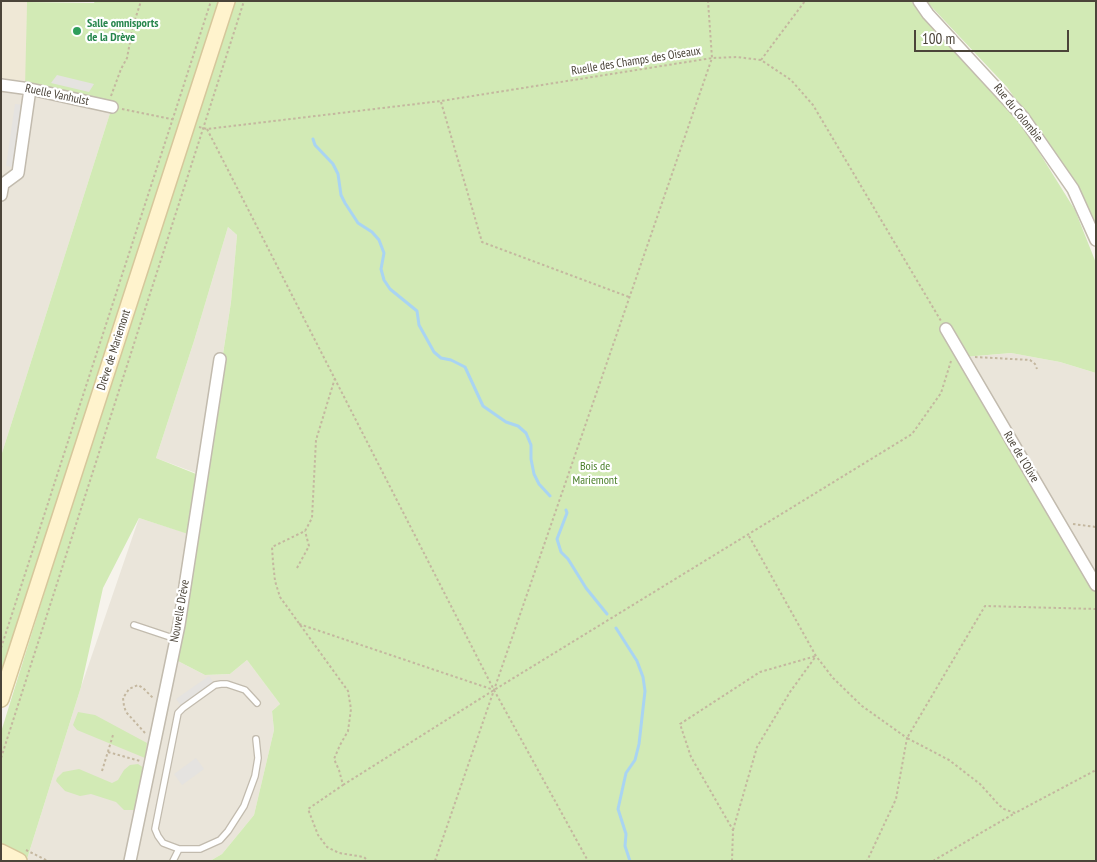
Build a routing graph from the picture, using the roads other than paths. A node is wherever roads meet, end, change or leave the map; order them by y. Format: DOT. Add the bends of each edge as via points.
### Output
graph roads {
  1 [pos="227,1"];
  2 [pos="920,1"];
  3 [pos="1,85"];
  4 [pos="30,89"];
  5 [pos="110,106"];
  6 [pos="2,190"];
  7 [pos="1096,240"];
  8 [pos="946,329"];
  9 [pos="220,359"];
  10 [pos="1096,585"];
  11 [pos="134,625"];
  12 [pos="176,639"];
  13 [pos="1,699"];
  14 [pos="257,703"];
  15 [pos="256,739"];
  16 [pos="179,849"];
  17 [pos="1,852"];
  18 [pos="19,861"];
  19 [pos="130,861"];
  20 [pos="173,861"];
  1 -- 13 [label="street, Drève de Mariemont"];
  2 -- 7 [label="street, Rue du Colombie" via="928,14 1023,117 1074,189"];
  3 -- 4 [label="street, Ruelle Vanhulst"];
  4 -- 5 [label="street, Ruelle Vanhulst"];
  4 -- 6 [label="street" via="18,174"];
  8 -- 10 [label="street, Rue de l'Olive"];
  9 -- 12 [label="street, Nouvelle Drève"];
  11 -- 12 [label="lane"];
  12 -- 19 [label="street, Nouvelle Drève"];
  14 -- 16 [label="lane" via="245,690 220,684 178,713 155,829 163,843"];
  15 -- 16 [label="lane" via="258,758 255,776 233,825 211,845"];
  16 -- 20 [label="lane"];
  17 -- 18 [label="street"];
}
